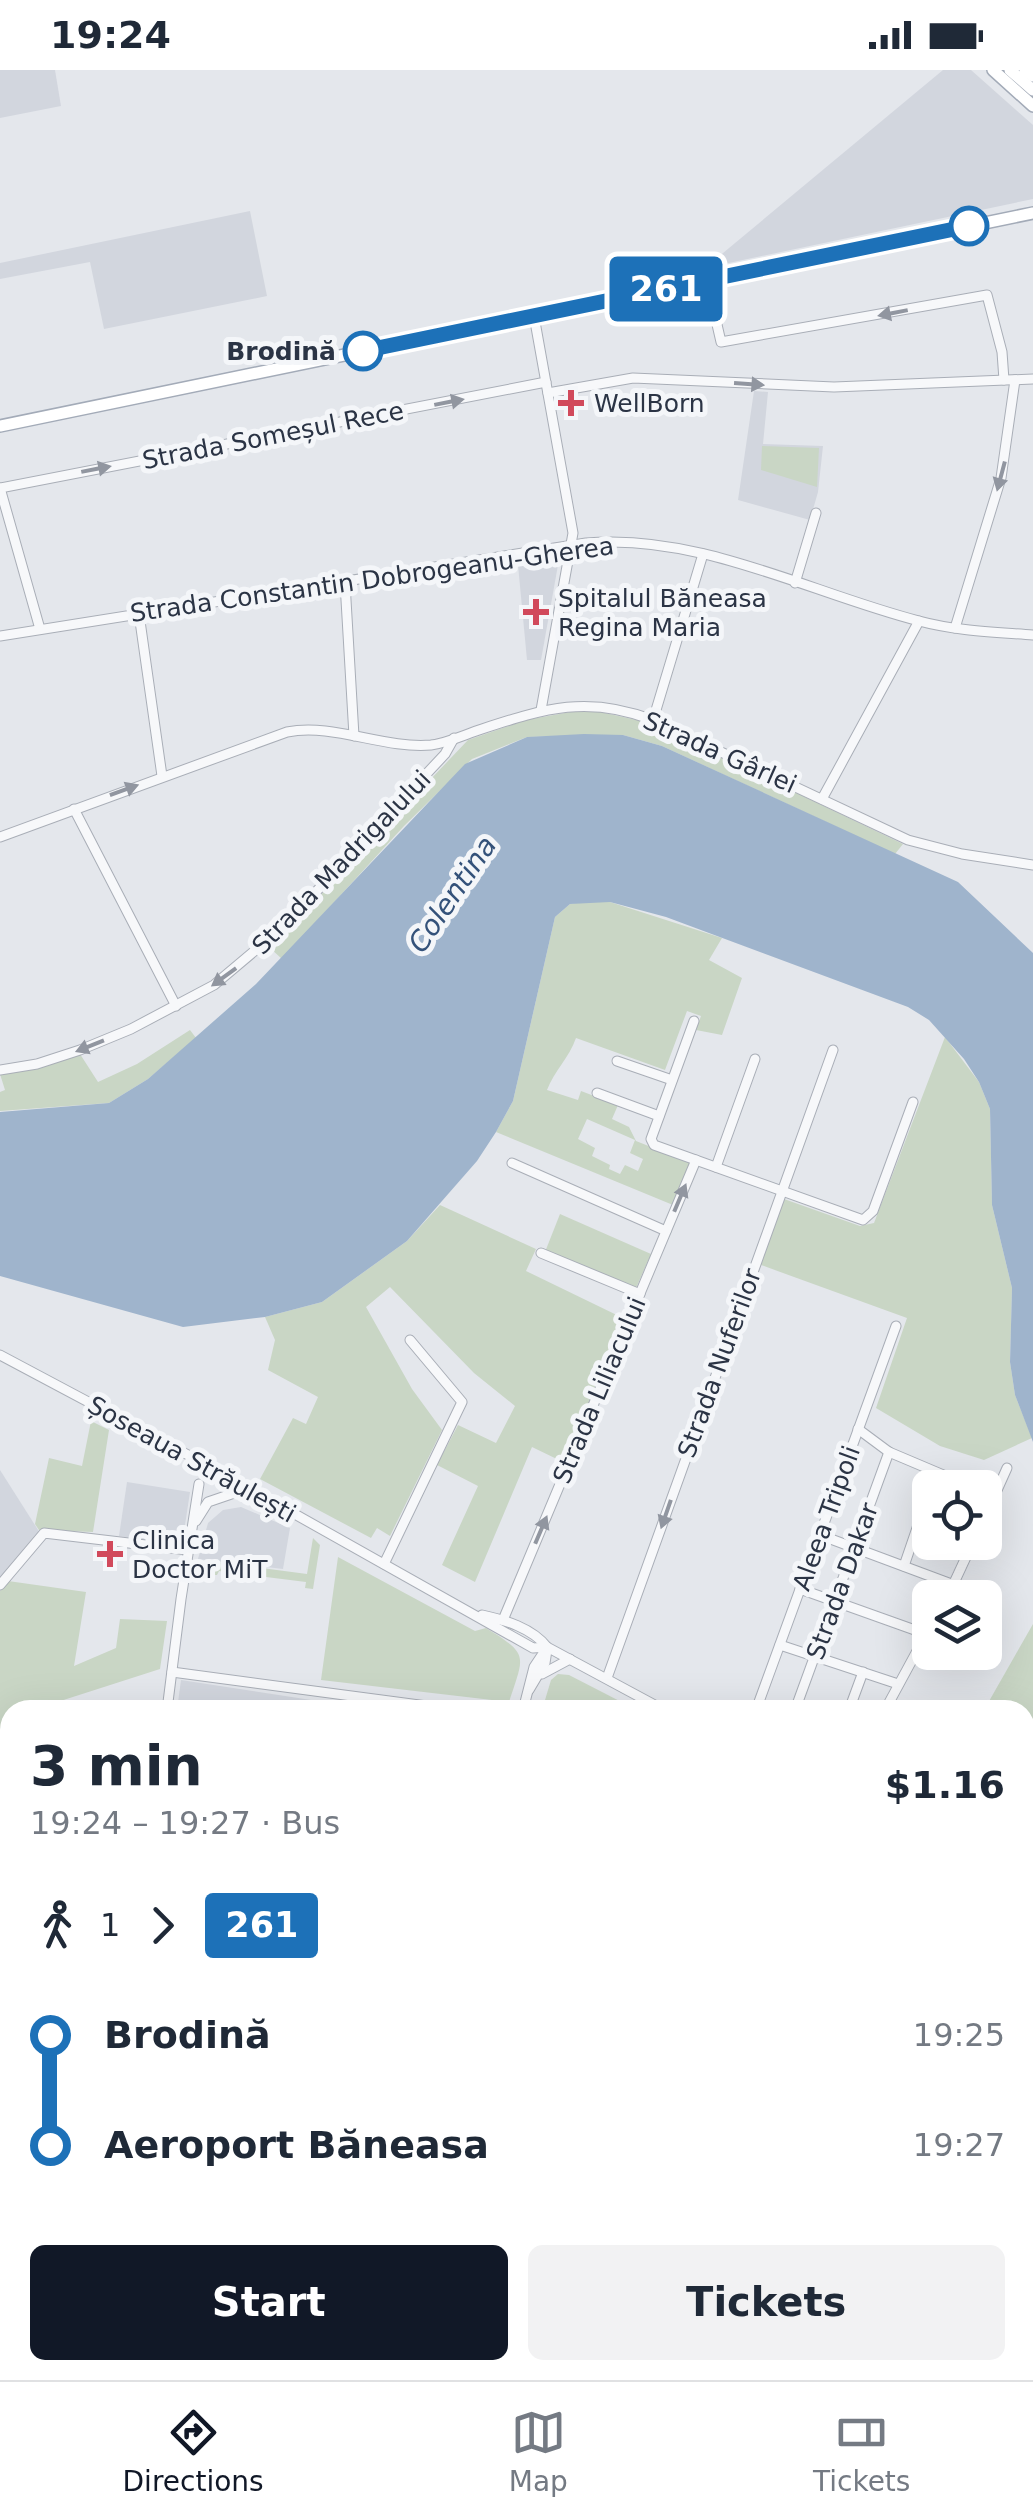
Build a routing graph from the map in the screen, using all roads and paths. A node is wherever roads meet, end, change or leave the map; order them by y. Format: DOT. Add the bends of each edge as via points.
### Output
graph roads {
  1 [pos="992,70"];
  2 [pos="1010,70"];
  3 [pos="1026,70"];
  4 [pos="1033,76"];
  5 [pos="1033,90"];
  6 [pos="1033,106"];
  7 [pos="1033,213"];
  8 [pos="707,280"];
  9 [pos="534,316"];
  10 [pos="1033,379"];
  11 [pos="1009,380"];
  12 [pos="547,388"];
  13 [pos="0,426"];
  14 [pos="0,488"];
  15 [pos="816,513"];
  16 [pos="572,546"];
  17 [pos="703,554"];
  18 [pos="795,582"];
  19 [pos="344,583"];
  20 [pos="139,614"];
  21 [pos="918,621"];
  22 [pos="955,628"];
  23 [pos="40,629"];
  24 [pos="1033,635"];
  25 [pos="0,636"];
  26 [pos="541,710"];
  27 [pos="653,720"];
  28 [pos="354,736"];
  29 [pos="454,738"];
  30 [pos="162,776"];
  31 [pos="822,798"];
  32 [pos="74,809"];
  33 [pos="0,836"];
  34 [pos="1033,865"];
  35 [pos="176,1006"];
  36 [pos="694,1020"];
  37 [pos="833,1050"];
  38 [pos="755,1059"];
  39 [pos="617,1061"];
  40 [pos="0,1070"];
  41 [pos="672,1080"];
  42 [pos="597,1093"];
  43 [pos="913,1102"];
  44 [pos="659,1116"];
  45 [pos="696,1160"];
  46 [pos="512,1162"];
  47 [pos="716,1167"];
  48 [pos="781,1191"];
  49 [pos="666,1231"];
  50 [pos="541,1253"];
  51 [pos="640,1294"];
  52 [pos="896,1326"];
  53 [pos="410,1340"];
  54 [pos="0,1355"];
  55 [pos="858,1429"];
  56 [pos="889,1452"];
  57 [pos="202,1462"];
  58 [pos="1007,1468"];
  59 [pos="929,1470"];
  60 [pos="1002,1475"];
  61 [pos="199,1484"];
  62 [pos="249,1488"];
  63 [pos="196,1521"];
  64 [pos="820,1534"];
  65 [pos="912,1542"];
  66 [pos="856,1548"];
  67 [pos="188,1550"];
  68 [pos="384,1564"];
  69 [pos="904,1566"];
  70 [pos="941,1580"];
  71 [pos="0,1585"];
  72 [pos="800,1590"];
  73 [pos="835,1602"];
  74 [pos="476,1614"];
  75 [pos="503,1620"];
  76 [pos="912,1625"];
  77 [pos="527,1645"];
  78 [pos="780,1645"];
  79 [pos="548,1647"];
  80 [pos="815,1656"];
  81 [pos="570,1658"];
  82 [pos="174,1659"];
  83 [pos="912,1659"];
  84 [pos="172,1672"];
  85 [pos="863,1672"];
  86 [pos="607,1678"];
  87 [pos="532,1683"];
  88 [pos="898,1684"];
  89 [pos="169,1700"];
  90 [pos="382,1700"];
  91 [pos="526,1700"];
  92 [pos="646,1700"];
  93 [pos="760,1700"];
  94 [pos="799,1700"];
  95 [pos="853,1700"];
  96 [pos="889,1700"];
  1 -- 6 [label="main road"];
  2 -- 5 [label="main road"];
  3 -- 4 [label="main road"];
  7 -- 8 [label="main road"];
  8 -- 9 [label="main road"];
  11 -- 8 [label="street, one-way" via="986,295 722,342"];
  9 -- 12 [label="street"];
  9 -- 13 [label="main road"];
  10 -- 11 [label="street, Strada Someșul Rece"];
  12 -- 11 [label="street, Strada Someșul Rece, one-way" via="646,378 834,387"];
  11 -- 22 [label="street, one-way" via="1001,478"];
  14 -- 12 [label="street, Strada Someșul Rece, one-way"];
  12 -- 16 [label="street"];
  14 -- 23 [label="street"];
  15 -- 18 [label="street"];
  16 -- 17 [label="street, Strada Constantin Dobrogeanu-Gherea" via="628,541"];
  16 -- 19 [label="street, Strada Constantin Dobrogeanu-Gherea"];
  16 -- 26 [label="street"];
  17 -- 18 [label="street, Strada Constantin Dobrogeanu-Gherea"];
  17 -- 27 [label="street"];
  18 -- 21 [label="street, Strada Constantin Dobrogeanu-Gherea"];
  19 -- 20 [label="street, Strada Constantin Dobrogeanu-Gherea"];
  19 -- 28 [label="street"];
  20 -- 23 [label="street, Strada Constantin Dobrogeanu-Gherea"];
  20 -- 30 [label="street"];
  21 -- 22 [label="street, Strada Constantin Dobrogeanu-Gherea"];
  21 -- 31 [label="street"];
  22 -- 24 [label="street, Strada Constantin Dobrogeanu-Gherea"];
  23 -- 25 [label="street, Strada Constantin Dobrogeanu-Gherea"];
  26 -- 27 [label="street, Strada Gârlei" via="606,706"];
  26 -- 29 [label="street, Strada Gârlei"];
  27 -- 31 [label="street, Strada Gârlei"];
  28 -- 29 [label="street, Strada Gârlei" via="429,745"];
  28 -- 30 [label="street, Strada Gârlei" via="286,732"];
  29 -- 35 [label="street, Strada Madrigalului, one-way" via="283,927 229,974"];
  32 -- 30 [label="street, Strada Gârlei, one-way"];
  31 -- 34 [label="street, Strada Gârlei" via="919,843"];
  32 -- 33 [label="street, Strada Gârlei"];
  32 -- 35 [label="street"];
  35 -- 40 [label="street, Strada Madrigalului, one-way" via="80,1050"];
  36 -- 41 [label="street"];
  37 -- 48 [label="street, Strada Nuferilor"];
  38 -- 47 [label="street"];
  39 -- 41 [label="street"];
  41 -- 44 [label="street"];
  42 -- 44 [label="street"];
  43 -- 48 [label="street" via="873,1212 863,1220"];
  44 -- 45 [label="street" via="652,1143"];
  45 -- 47 [label="street"];
  49 -- 45 [label="street, Strada Liliacului, one-way"];
  46 -- 49 [label="street"];
  47 -- 48 [label="street"];
  48 -- 86 [label="street, Strada Nuferilor, one-way"];
  49 -- 51 [label="street, Strada Liliacului"];
  50 -- 51 [label="street"];
  75 -- 51 [label="street, Strada Liliacului, one-way"];
  52 -- 55 [label="street, Aleea Tripoli"];
  53 -- 68 [label="street" via="462,1402"];
  54 -- 57 [label="street, Șoseaua Străulești"];
  55 -- 56 [label="street"];
  55 -- 64 [label="street, Aleea Tripoli"];
  56 -- 59 [label="street"];
  56 -- 66 [label="street, Strada Dakar"];
  57 -- 61 [label="street"];
  57 -- 62 [label="street, Șoseaua Străulești"];
  58 -- 60 [label="street"];
  61 -- 63 [label="street"];
  61 -- 67 [label="street"];
  62 -- 63 [label="street" via="208,1502"];
  62 -- 68 [label="street, Șoseaua Străulești"];
  63 -- 82 [label="street"];
  64 -- 66 [label="street"];
  64 -- 72 [label="street, Aleea Tripoli"];
  65 -- 69 [label="street"];
  66 -- 69 [label="street"];
  66 -- 73 [label="street, Strada Dakar"];
  67 -- 71 [label="street" via="44,1534"];
  67 -- 82 [label="street"];
  68 -- 74 [label="street, Șoseaua Străulești"];
  69 -- 70 [label="street"];
  72 -- 73 [label="street"];
  72 -- 78 [label="street, Aleea Tripoli"];
  73 -- 76 [label="street"];
  73 -- 80 [label="street, Strada Dakar"];
  74 -- 75 [label="street, Șoseaua Străulești"];
  74 -- 77 [label="street, Șoseaua Străulești"];
  75 -- 79 [label="street, Șoseaua Străulești"];
  77 -- 79 [label="street, Șoseaua Străulești"];
  77 -- 87 [label="street"];
  78 -- 80 [label="street"];
  78 -- 93 [label="street, Aleea Tripoli"];
  79 -- 81 [label="street, Șoseaua Străulești"];
  79 -- 87 [label="street"];
  80 -- 85 [label="street"];
  80 -- 94 [label="street, Strada Dakar"];
  81 -- 86 [label="street, Șoseaua Străulești"];
  81 -- 87 [label="street"];
  82 -- 84 [label="street"];
  83 -- 88 [label="street"];
  84 -- 89 [label="street"];
  84 -- 90 [label="street"];
  85 -- 88 [label="street"];
  85 -- 95 [label="street"];
  86 -- 92 [label="street, Șoseaua Străulești"];
  87 -- 91 [label="street"];
  88 -- 96 [label="street"];
}
